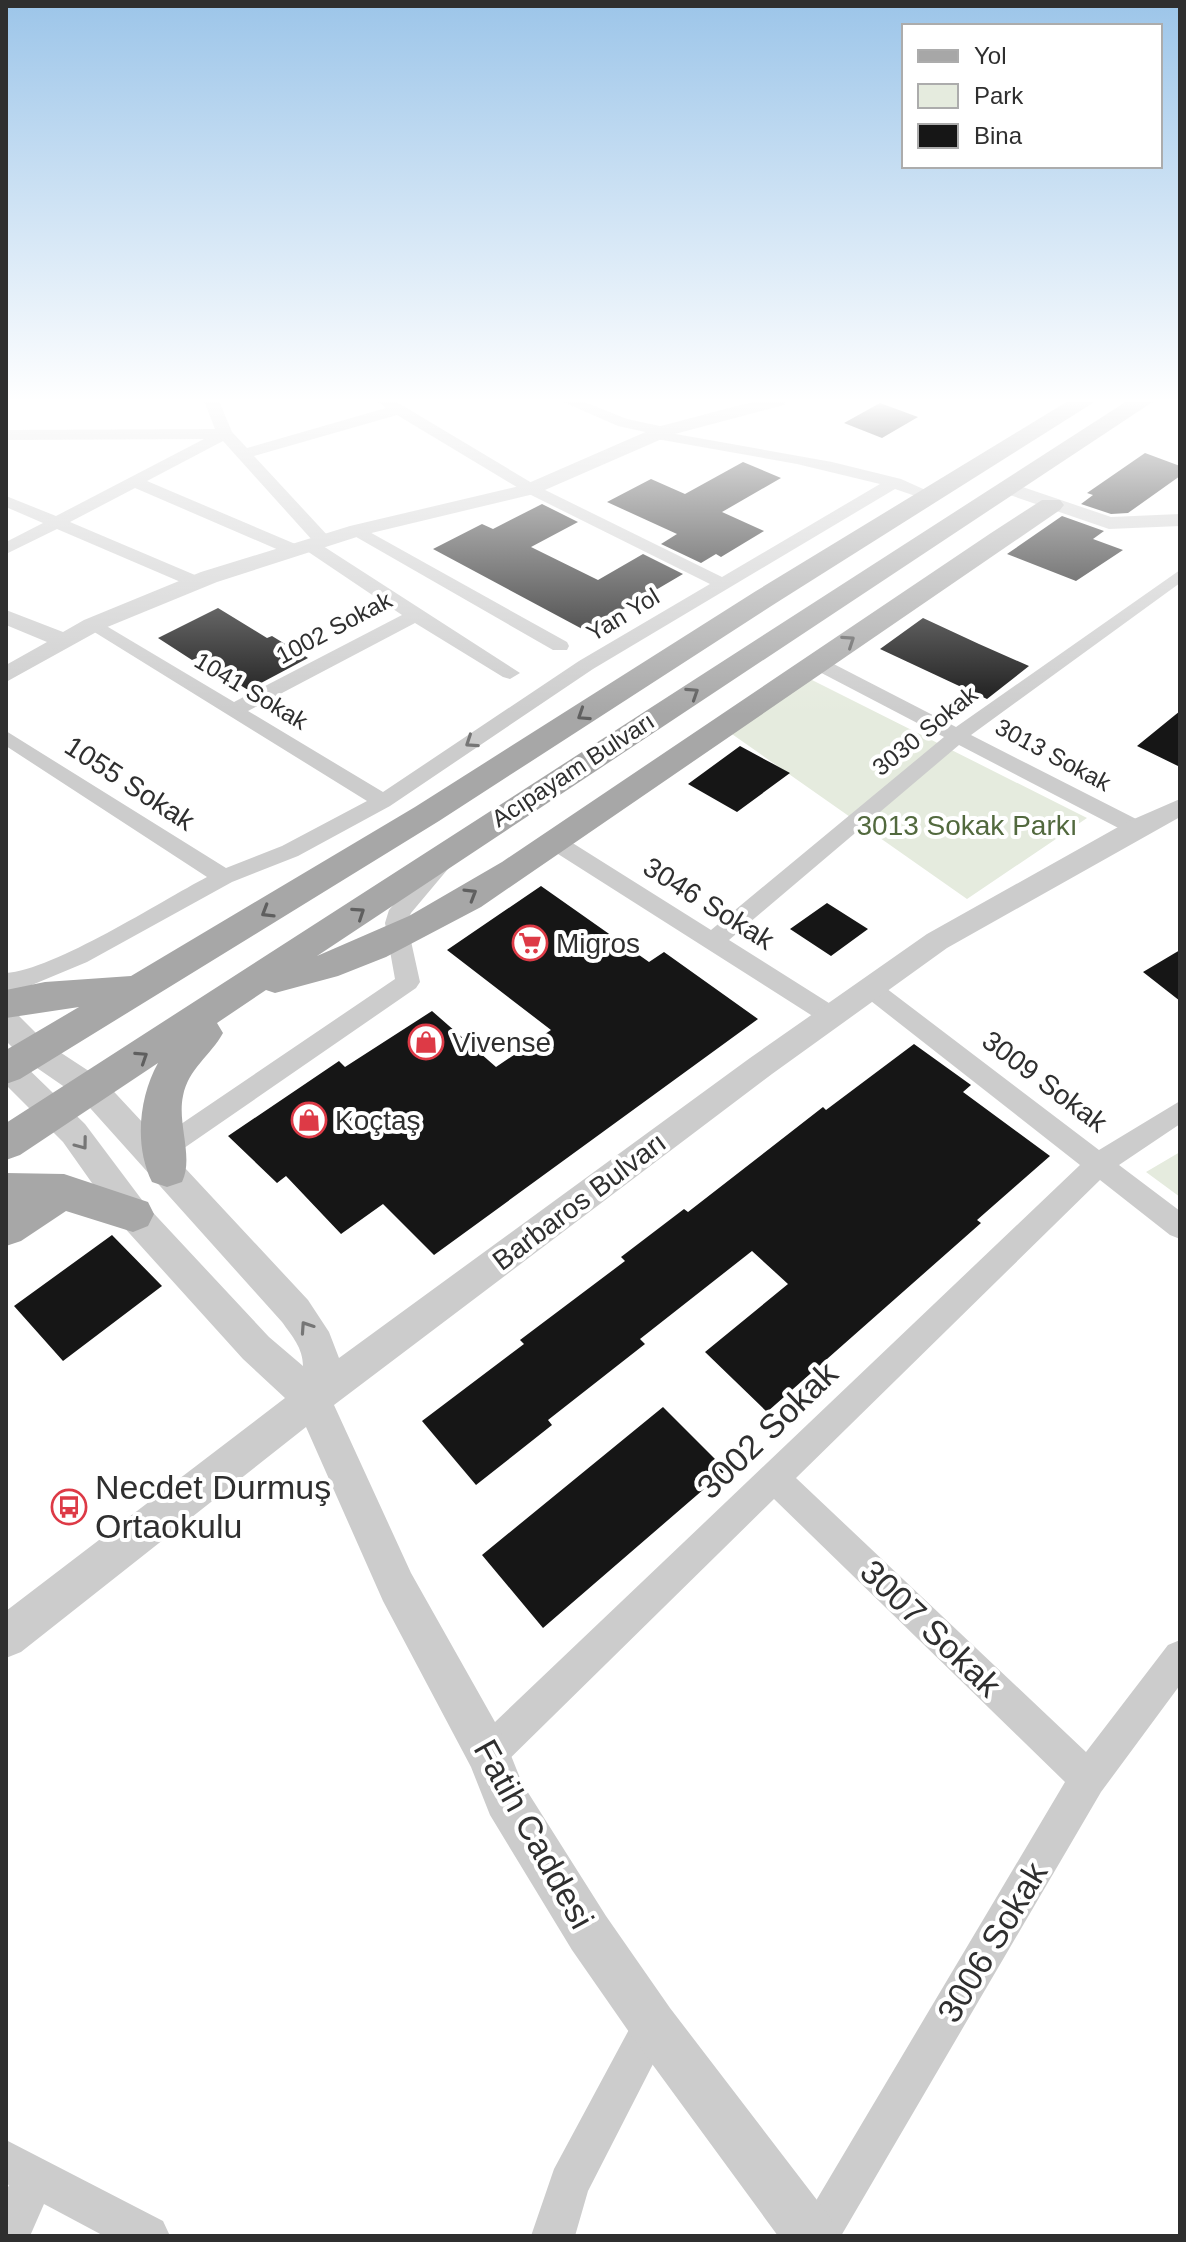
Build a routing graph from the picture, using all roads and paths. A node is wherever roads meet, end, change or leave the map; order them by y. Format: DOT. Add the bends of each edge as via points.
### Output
graph roads {
  1 [pos="18,506"];
  2 [pos="84,506"];
  3 [pos="200,506"];
  4 [pos="281,506"];
  5 [pos="460,506"];
  6 [pos="565,506"];
  7 [pos="854,506"];
  8 [pos="919,506"];
  9 [pos="981,506"];
  10 [pos="1050,506"];
  11 [pos="1053,506"];
  12 [pos="56,520"];
  13 [pos="1180,520"];
  14 [pos="357,530"];
  15 [pos="309,545"];
  16 [pos="6,549"];
  17 [pos="1180,575"];
  18 [pos="196,582"];
  19 [pos="721,583"];
  20 [pos="1171,592"];
  21 [pos="415,615"];
  22 [pos="6,617"];
  23 [pos="92,625"];
  24 [pos="65,641"];
  25 [pos="560,646"];
  26 [pos="817,663"];
  27 [pos="510,673"];
  28 [pos="6,675"];
  29 [pos="234,710"];
  30 [pos="958,735"];
  31 [pos="6,737"];
  32 [pos="383,801"];
  33 [pos="1180,807"];
  34 [pos="1136,828"];
  35 [pos="555,842"];
  36 [pos="456,847"];
  37 [pos="224,877"];
  38 [pos="399,937"];
  39 [pos="713,941"];
  40 [pos="6,982"];
  41 [pos="142,988"];
  42 [pos="246,988"];
  43 [pos="870,988"];
  44 [pos="6,1004"];
  45 [pos="831,1016"];
  46 [pos="6,1022"];
  47 [pos="14,1063"];
  48 [pos="93,1090"];
  49 [pos="1180,1111"];
  50 [pos="53,1114"];
  51 [pos="6,1144"];
  52 [pos="166,1159"];
  53 [pos="1100,1163"];
  54 [pos="6,1190"];
  55 [pos="64,1191"];
  56 [pos="133,1214"];
  57 [pos="1180,1227"];
  58 [pos="6,1228"];
  59 [pos="313,1399"];
  60 [pos="773,1477"];
  61 [pos="6,1637"];
  62 [pos="1180,1657"];
  63 [pos="488,1754"];
  64 [pos="1088,1779"];
  65 [pos="653,2025"];
  66 [pos="20,2169"];
  67 [pos="8,2236"];
  68 [pos="148,2236"];
  69 [pos="553,2236"];
  70 [pos="814,2236"];
  1 -- 12 [label="street"];
  2 -- 12 [label="street"];
  3 -- 15 [label="street"];
  4 -- 15 [label="street"];
  5 -- 14 [label="street"];
  6 -- 19 [label="street"];
  7 -- 19 [label="street, Yan Yol"];
  8 -- 41 [label="main road, Acıpayam Bulvarı, one-way"];
  36 -- 9 [label="main road, Acıpayam Bulvarı, one-way"];
  26 -- 10 [label="main road, one-way"];
  11 -- 13 [label="street" via="1109,523"];
  12 -- 16 [label="street"];
  12 -- 18 [label="street"];
  14 -- 15 [label="street"];
  14 -- 25 [label="street"];
  15 -- 18 [label="street"];
  15 -- 21 [label="street"];
  17 -- 20 [label="street, 3030 Sokak"];
  18 -- 23 [label="street"];
  19 -- 32 [label="street, Yan Yol, one-way" via="586,665"];
  20 -- 30 [label="street, 3030 Sokak"];
  21 -- 27 [label="street"];
  21 -- 29 [label="street, 1002 Sokak"];
  22 -- 24 [label="street"];
  23 -- 24 [label="street"];
  23 -- 29 [label="street, 1041 Sokak"];
  24 -- 28 [label="street"];
  26 -- 30 [label="street, 3013 Sokak"];
  26 -- 35 [label="main road"];
  29 -- 32 [label="street, 1041 Sokak"];
  30 -- 34 [label="street, 3013 Sokak"];
  30 -- 39 [label="street, 3030 Sokak"];
  31 -- 37 [label="street, 1055 Sokak"];
  32 -- 37 [label="street, Yan Yol" via="290,851"];
  33 -- 34 [label="street, Barbaros Bulvarı"];
  34 -- 43 [label="street, Barbaros Bulvarı" via="937,941"];
  38 -- 35 [label="main road, one-way"];
  35 -- 39 [label="street, 3046 Sokak"];
  36 -- 38 [label="street" via="400,910"];
  42 -- 36 [label="main road, Acıpayam Bulvarı, one-way"];
  37 -- 40 [label="street, Yan Yol" via="79,956"];
  38 -- 42 [label="main road" via="341,964"];
  38 -- 52 [label="street" via="408,982"];
  39 -- 45 [label="street, 3046 Sokak"];
  41 -- 44 [label="main road"];
  41 -- 47 [label="main road, Acıpayam Bulvarı"];
  48 -- 42 [label="main road, Acıpayam Bulvarı, one-way"];
  42 -- 52 [label="main road" via="170,1071 163,1090"];
  43 -- 45 [label="street, Barbaros Bulvarı"];
  43 -- 53 [label="street, 3009 Sokak"];
  45 -- 59 [label="street, Barbaros Bulvarı"];
  46 -- 47 [label="street"];
  47 -- 48 [label="street"];
  47 -- 50 [label="street"];
  48 -- 50 [label="main road, Acıpayam Bulvarı"];
  48 -- 52 [label="street"];
  49 -- 53 [label="street, 3002 Sokak"];
  50 -- 51 [label="main road, Acıpayam Bulvarı"];
  50 -- 56 [label="street, one-way" via="74,1133"];
  59 -- 52 [label="street, one-way" via="324,1369 320,1347"];
  53 -- 57 [label="street, 3009 Sokak"];
  53 -- 60 [label="street, 3002 Sokak"];
  54 -- 55 [label="main road"];
  55 -- 56 [label="main road"];
  55 -- 58 [label="main road"];
  56 -- 59 [label="street" via="256,1348"];
  59 -- 61 [label="street, Barbaros Bulvarı"];
  59 -- 63 [label="street, Fatih Caddesi" via="397,1587"];
  60 -- 63 [label="street, 3002 Sokak"];
  60 -- 64 [label="street, 3007 Sokak"];
  62 -- 64 [label="street, 3006 Sokak"];
  63 -- 65 [label="street, Fatih Caddesi" via="506,1799"];
  64 -- 70 [label="street, 3006 Sokak"];
  65 -- 69 [label="street" via="569,2184"];
  65 -- 70 [label="street, Fatih Caddesi"];
  66 -- 67 [label="street"];
  66 -- 68 [label="street"];
}
